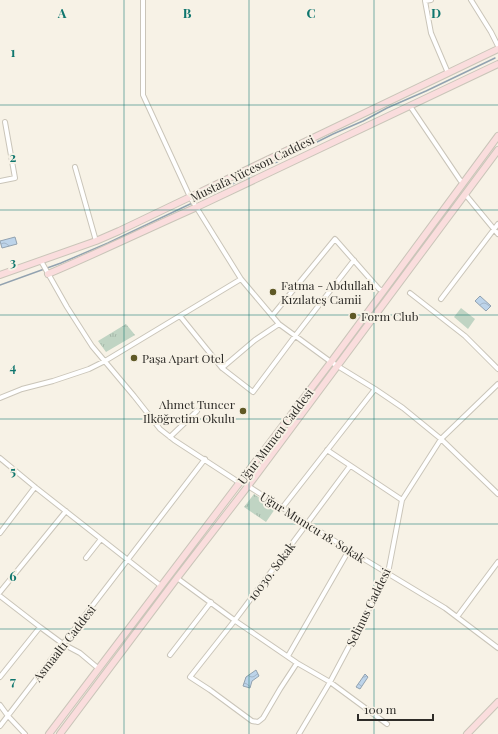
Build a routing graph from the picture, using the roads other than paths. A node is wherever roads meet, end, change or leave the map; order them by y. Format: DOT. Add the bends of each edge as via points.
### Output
graph roads {
  1 [pos="143,0"];
  2 [pos="431,0"];
  3 [pos="471,0"];
  4 [pos="498,48"];
  5 [pos="498,64"];
  6 [pos="448,73"];
  7 [pos="410,106"];
  8 [pos="5,122"];
  9 [pos="498,136"];
  10 [pos="498,150"];
  11 [pos="75,167"];
  12 [pos="0,181"];
  13 [pos="463,183"];
  14 [pos="466,194"];
  15 [pos="193,202"];
  16 [pos="498,224"];
  17 [pos="494,229"];
  18 [pos="498,234"];
  19 [pos="96,241"];
  20 [pos="354,260"];
  21 [pos="41,261"];
  22 [pos="47,272"];
  23 [pos="0,275"];
  24 [pos="241,279"];
  25 [pos="384,291"];
  26 [pos="410,293"];
  27 [pos="440,299"];
  28 [pos="180,316"];
  29 [pos="272,316"];
  30 [pos="279,324"];
  31 [pos="295,336"];
  32 [pos="105,361"];
  33 [pos="332,362"];
  34 [pos="338,366"];
  35 [pos="222,368"];
  36 [pos="498,370"];
  37 [pos="498,384"];
  38 [pos="375,389"];
  39 [pos="0,398"];
  40 [pos="197,411"];
  41 [pos="170,437"];
  42 [pos="441,439"];
  43 [pos="327,450"];
  44 [pos="0,458"];
  45 [pos="205,459"];
  46 [pos="350,466"];
  47 [pos="240,483"];
  48 [pos="248,486"];
  49 [pos="35,487"];
  50 [pos="498,494"];
  51 [pos="402,500"];
  52 [pos="282,508"];
  53 [pos="66,511"];
  54 [pos="307,523"];
  55 [pos="0,533"];
  56 [pos="101,540"];
  57 [pos="349,550"];
  58 [pos="86,558"];
  59 [pos="128,560"];
  60 [pos="498,562"];
  61 [pos="388,573"];
  62 [pos="177,578"];
  63 [pos="161,586"];
  64 [pos="0,592"];
  65 [pos="0,596"];
  66 [pos="211,602"];
  67 [pos="457,617"];
  68 [pos="235,620"];
  69 [pos="40,627"];
  70 [pos="63,644"];
  71 [pos="498,648"];
  72 [pos="170,655"];
  73 [pos="288,656"];
  74 [pos="297,663"];
  75 [pos="99,669"];
  76 [pos="0,677"];
  77 [pos="330,682"];
  78 [pos="498,702"];
  79 [pos="0,705"];
  80 [pos="8,716"];
  81 [pos="387,724"];
  82 [pos="0,726"];
  83 [pos="25,734"];
  84 [pos="49,734"];
  85 [pos="60,734"];
  86 [pos="299,734"];
  87 [pos="467,734"];
  1 -- 15 [label="street" via="143,95"];
  2 -- 6 [label="street" via="425,1 431,33"];
  3 -- 4 [label="street"];
  4 -- 6 [label="main road, Mustafa Yüceson Caddesi"];
  5 -- 7 [label="main road, Mustafa Yüceson Caddesi"];
  6 -- 15 [label="main road, Mustafa Yüceson Caddesi"];
  7 -- 13 [label="street"];
  7 -- 15 [label="main road, Mustafa Yüceson Caddesi"];
  8 -- 12 [label="street" via="15,178"];
  9 -- 13 [label="main road, Uğur Mumcu Caddesi"];
  10 -- 14 [label="main road, Uğur Mumcu Caddesi"];
  11 -- 19 [label="street"];
  13 -- 25 [label="main road, Uğur Mumcu Caddesi"];
  14 -- 17 [label="street"];
  14 -- 34 [label="main road, Uğur Mumcu Caddesi"];
  15 -- 19 [label="main road, Mustafa Yüceson Caddesi"];
  15 -- 22 [label="main road, Mustafa Yüceson Caddesi" via="166,220 100,252"];
  15 -- 24 [label="street"];
  16 -- 17 [label="street"];
  17 -- 18 [label="street"];
  17 -- 27 [label="street"];
  19 -- 21 [label="main road, Mustafa Yüceson Caddesi"];
  20 -- 25 [label="street" via="379,289"];
  20 -- 29 [label="street" via="335,239"];
  20 -- 31 [label="street"];
  21 -- 22 [label="street"];
  21 -- 23 [label="main road, Mustafa Yüceson Caddesi"];
  22 -- 32 [label="street" via="92,346"];
  24 -- 28 [label="street"];
  24 -- 29 [label="street"];
  25 -- 33 [label="main road, Uğur Mumcu Caddesi"];
  26 -- 36 [label="street" via="464,336"];
  28 -- 32 [label="street"];
  28 -- 35 [label="street"];
  29 -- 30 [label="street"];
  30 -- 31 [label="street"];
  30 -- 35 [label="street" via="254,340"];
  31 -- 33 [label="street"];
  31 -- 35 [label="street" via="253,392"];
  32 -- 39 [label="street" via="89,369"];
  32 -- 41 [label="street" via="160,429"];
  33 -- 34 [label="street"];
  33 -- 47 [label="main road, Uğur Mumcu Caddesi"];
  34 -- 38 [label="street"];
  34 -- 48 [label="main road, Uğur Mumcu Caddesi"];
  37 -- 42 [label="street, Selinus Caddesi"];
  38 -- 42 [label="street"];
  38 -- 43 [label="street"];
  40 -- 41 [label="street"];
  41 -- 45 [label="street"];
  42 -- 50 [label="street"];
  42 -- 51 [label="street, Selinus Caddesi"];
  43 -- 46 [label="street"];
  43 -- 52 [label="street"];
  44 -- 49 [label="street"];
  45 -- 47 [label="street"];
  45 -- 59 [label="street, Asmaaltı Caddesi"];
  46 -- 51 [label="street"];
  46 -- 54 [label="street, 10030. Sokak"];
  47 -- 63 [label="main road, Uğur Mumcu Caddesi"];
  48 -- 52 [label="street, Uğur Mumcu 18. Sokak"];
  48 -- 62 [label="main road, Uğur Mumcu Caddesi"];
  49 -- 53 [label="street"];
  49 -- 55 [label="street"];
  51 -- 61 [label="street, Selinus Caddesi"];
  52 -- 54 [label="street, Uğur Mumcu 18. Sokak"];
  53 -- 56 [label="street"];
  53 -- 64 [label="street"];
  54 -- 57 [label="street, Uğur Mumcu 18. Sokak"];
  54 -- 68 [label="street, 10030. Sokak"];
  56 -- 58 [label="street"];
  56 -- 59 [label="street"];
  57 -- 61 [label="street, Uğur Mumcu 18. Sokak"];
  57 -- 73 [label="street"];
  59 -- 63 [label="street"];
  59 -- 70 [label="street, Asmaaltı Caddesi"];
  60 -- 67 [label="street"];
  61 -- 67 [label="street, Uğur Mumcu 18. Sokak"];
  61 -- 77 [label="street, Selinus Caddesi"];
  62 -- 66 [label="street"];
  62 -- 85 [label="main road, Uğur Mumcu Caddesi"];
  63 -- 75 [label="main road, Uğur Mumcu Caddesi"];
  65 -- 69 [label="street"];
  66 -- 68 [label="street"];
  66 -- 72 [label="street"];
  67 -- 71 [label="street, Uğur Mumcu 18. Sokak"];
  68 -- 73 [label="street"];
  68 -- 74 [label="street, 10030. Sokak" via="190,677 252,721 262,720"];
  69 -- 70 [label="street"];
  69 -- 76 [label="street"];
  70 -- 75 [label="street" via="80,653"];
  70 -- 80 [label="street, Asmaaltı Caddesi"];
  73 -- 74 [label="street"];
  74 -- 77 [label="street"];
  75 -- 84 [label="main road, Uğur Mumcu Caddesi"];
  77 -- 81 [label="street"];
  77 -- 86 [label="street, Selinus Caddesi"];
  78 -- 87 [label="main road"];
  79 -- 80 [label="street"];
  80 -- 82 [label="street, Asmaaltı Caddesi"];
  80 -- 83 [label="street"];
}
